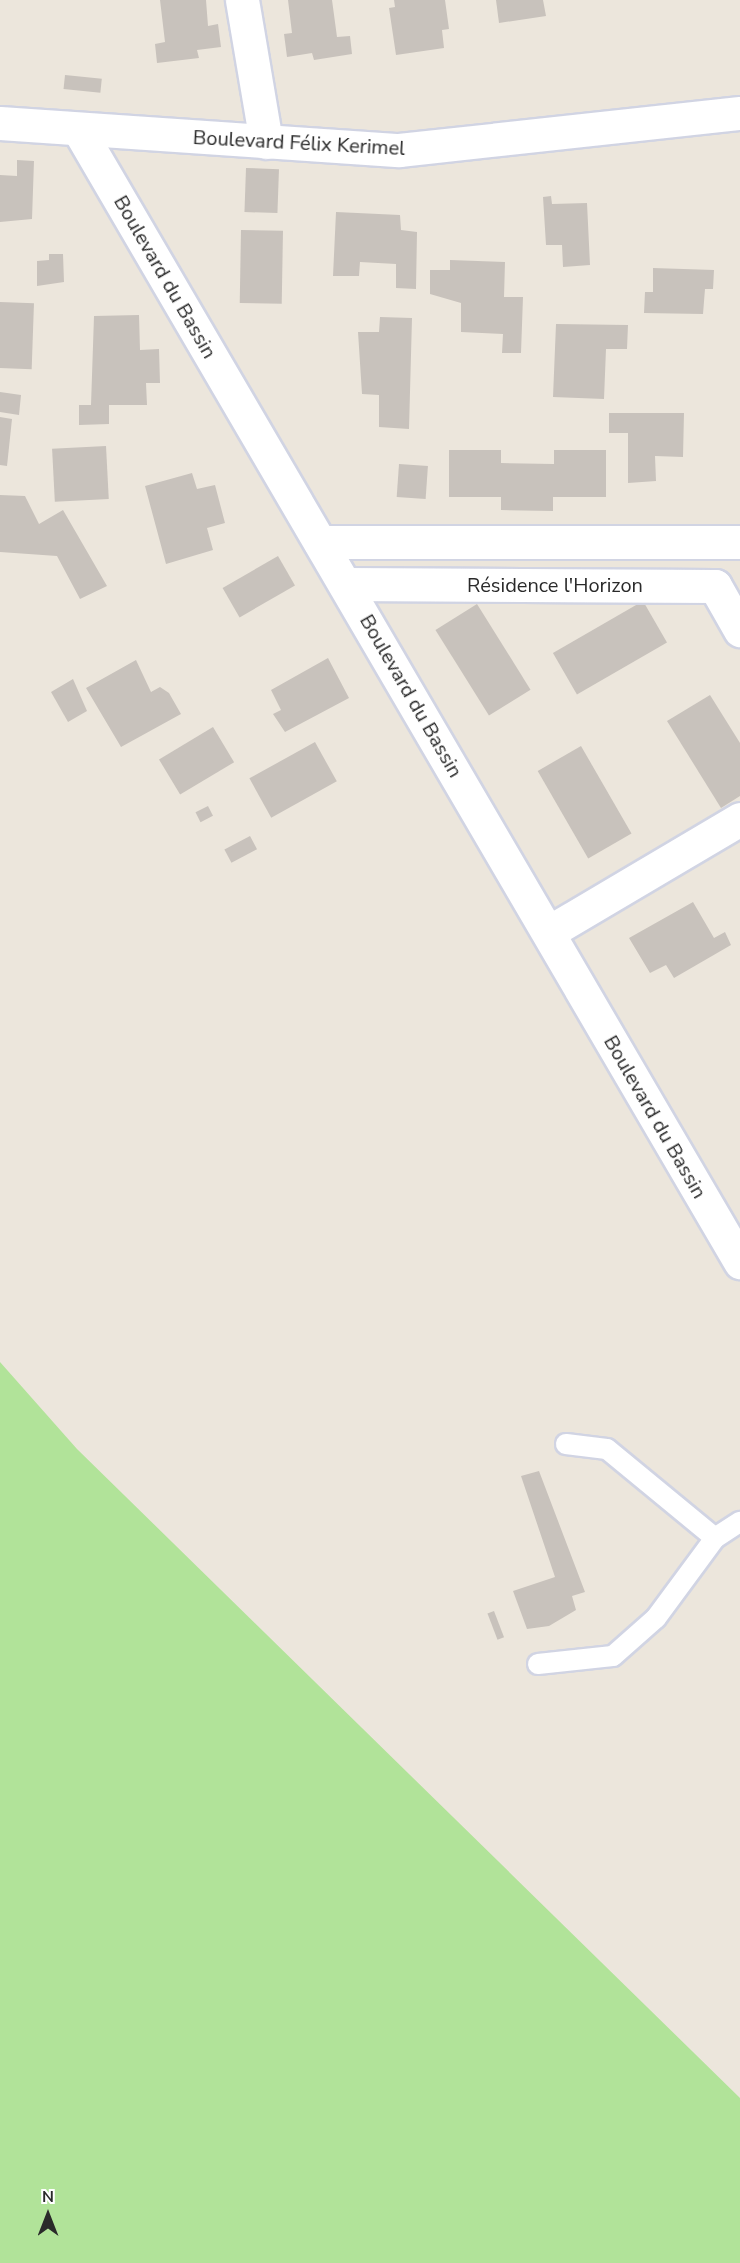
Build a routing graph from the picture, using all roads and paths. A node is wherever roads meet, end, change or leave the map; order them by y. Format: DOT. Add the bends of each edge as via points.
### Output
graph roads {
  1 [pos="242,0"];
  2 [pos="740,113"];
  3 [pos="0,123"];
  4 [pos="80,132"];
  5 [pos="266,142"];
  6 [pos="320,542"];
  7 [pos="740,542"];
  8 [pos="345,584"];
  9 [pos="740,630"];
  10 [pos="740,819"];
  11 [pos="549,932"];
  12 [pos="740,1262"];
  13 [pos="566,1444"];
  14 [pos="740,1522"];
  15 [pos="715,1538"];
  16 [pos="538,1664"];
  1 -- 5 [label="street"];
  2 -- 5 [label="street, Boulevard Félix Kerimel" via="399,150"];
  3 -- 4 [label="street, Boulevard Félix Kerimel"];
  4 -- 5 [label="street, Boulevard Félix Kerimel"];
  4 -- 6 [label="street, Boulevard du Bassin"];
  6 -- 7 [label="street"];
  6 -- 8 [label="street, Boulevard du Bassin"];
  8 -- 9 [label="street, Résidence l'Horizon" via="715,586"];
  8 -- 11 [label="street, Boulevard du Bassin"];
  10 -- 11 [label="street"];
  11 -- 12 [label="street, Boulevard du Bassin"];
  13 -- 15 [label="lane" via="607,1449"];
  14 -- 15 [label="lane"];
  15 -- 16 [label="lane" via="675,1597 627,1646 586,1662"];
}
